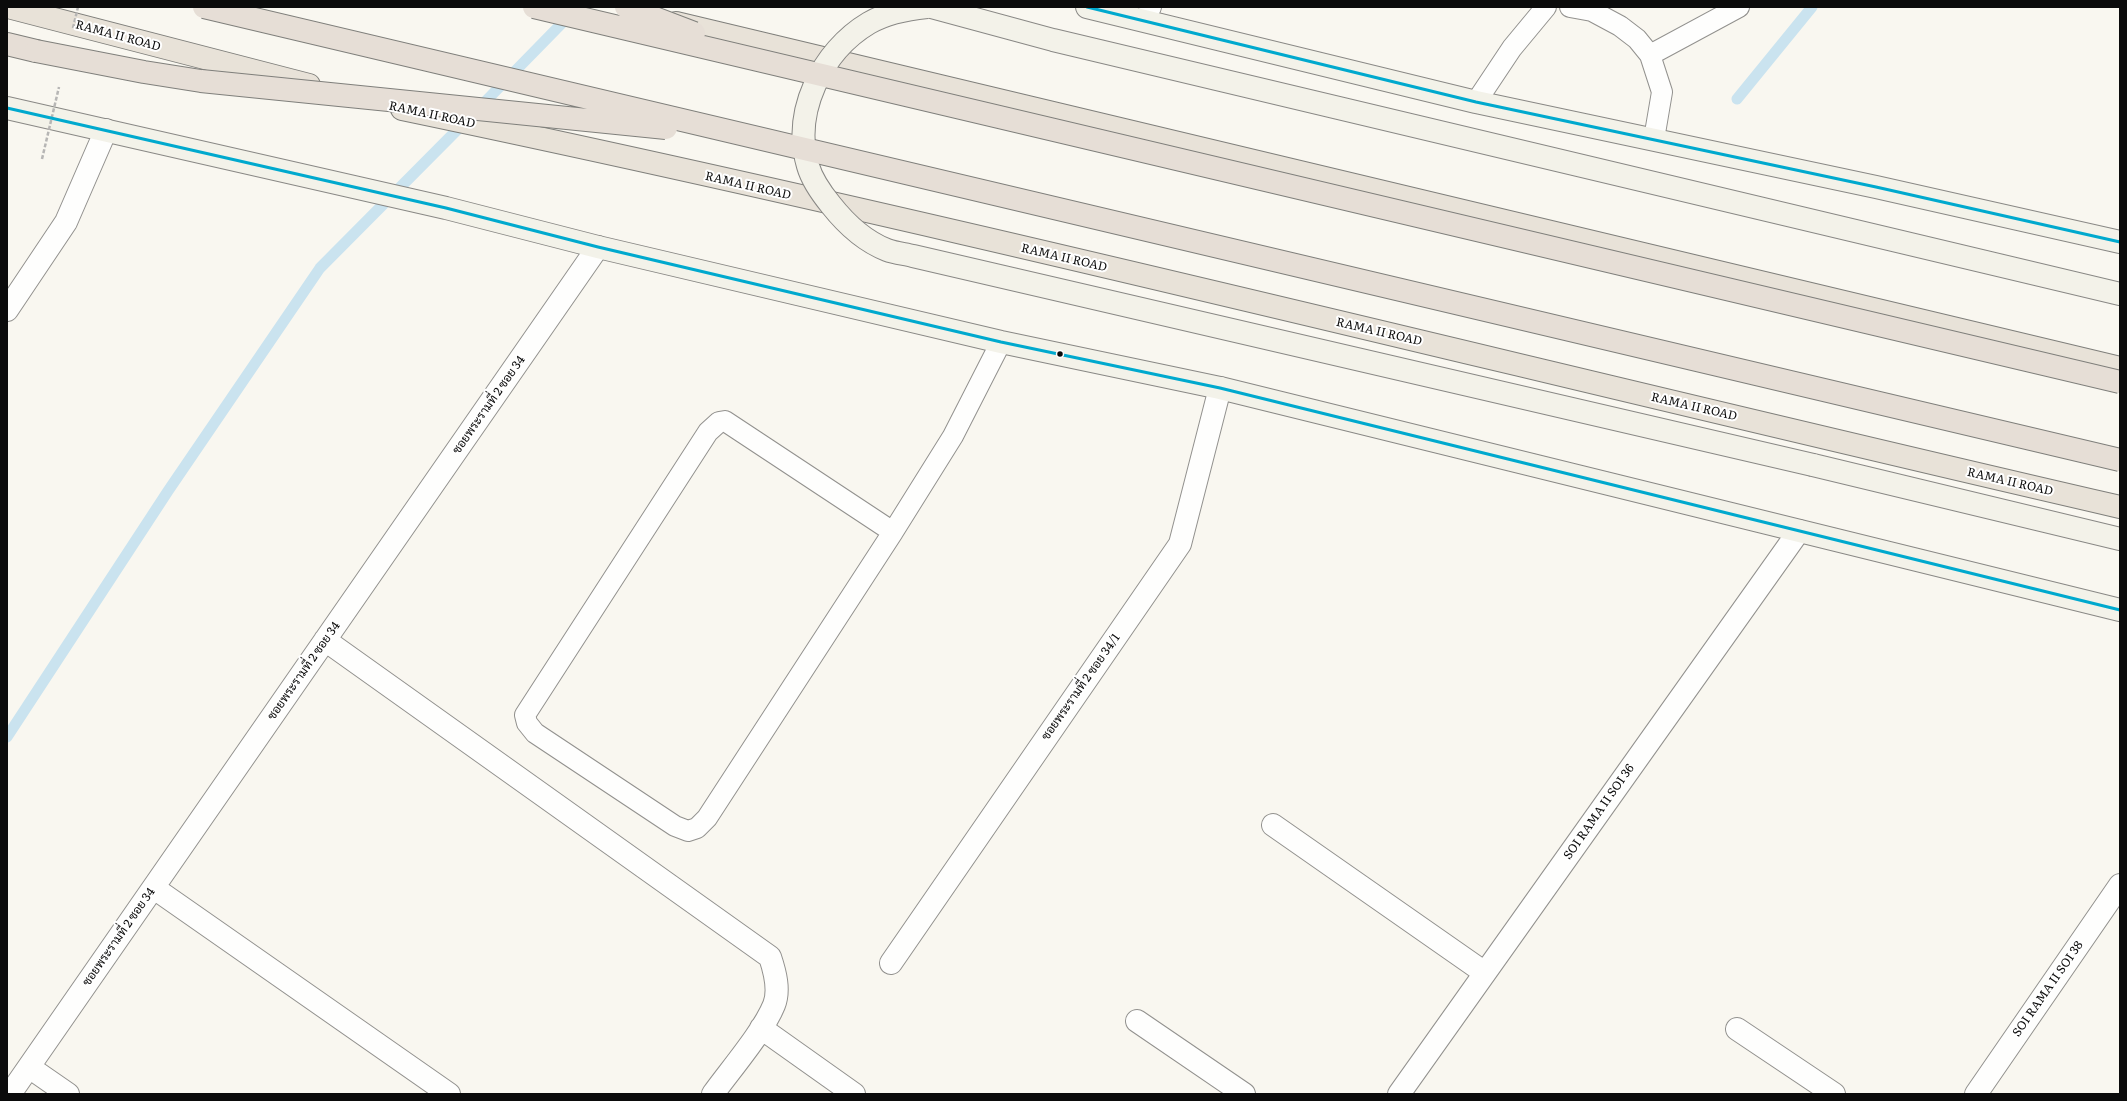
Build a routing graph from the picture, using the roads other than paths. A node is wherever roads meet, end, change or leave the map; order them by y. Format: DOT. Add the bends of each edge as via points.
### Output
graph roads {
  1 [pos="8,7"];
  2 [pos="204,7"];
  3 [pos="534,7"];
  4 [pos="612,7"];
  5 [pos="927,7"];
  6 [pos="931,7"];
  7 [pos="1087,7"];
  8 [pos="1546,7"];
  9 [pos="1570,7"];
  10 [pos="1739,7"];
  11 [pos="636,11"];
  12 [pos="1148,13"];
  13 [pos="7,44"];
  14 [pos="1650,55"];
  15 [pos="770,63"];
  16 [pos="1476,102"];
  17 [pos="7,108"];
  18 [pos="106,130"];
  19 [pos="753,137"];
  20 [pos="1654,139"];
  21 [pos="2120,242"];
  22 [pos="598,248"];
  23 [pos="2120,294"];
  24 [pos="7,310"];
  25 [pos="1001,342"];
  26 [pos="2120,368"];
  27 [pos="2120,382"];
  28 [pos="1220,388"];
  29 [pos="2120,460"];
  30 [pos="2120,507"];
  31 [pos="1799,531"];
  32 [pos="893,532"];
  33 [pos="2120,539"];
  34 [pos="2120,610"];
  35 [pos="325,640"];
  36 [pos="1273,825"];
  37 [pos="2120,885"];
  38 [pos="154,888"];
  39 [pos="891,963"];
  40 [pos="1484,973"];
  41 [pos="1137,1021"];
  42 [pos="761,1028"];
  43 [pos="1737,1029"];
  44 [pos="29,1067"];
  45 [pos="10,1094"];
  46 [pos="68,1094"];
  47 [pos="449,1094"];
  48 [pos="713,1094"];
  49 [pos="854,1094"];
  50 [pos="1244,1094"];
  51 [pos="1399,1094"];
  52 [pos="1834,1094"];
  53 [pos="1976,1094"];
  1 -- 30 [label="highway, RAMA II ROAD" via="391,107 530,136 1070,259"];
  2 -- 19 [label="highway, bridge"];
  3 -- 15 [label="highway, bridge"];
  4 -- 11 [label="highway, bridge"];
  5 -- 33 [label="main road, bridge" via="900,10 869,23 845,42 829,58 816,80 807,108 804,136 808,166 821,192 843,220 864,238 887,250"];
  6 -- 23 [label="main road" via="1061,42"];
  7 -- 12 [label="main road"];
  8 -- 16 [label="lane" via="1512,48"];
  9 -- 14 [label="lane" via="1592,12 1620,26 1637,39"];
  10 -- 14 [label="lane"];
  11 -- 15 [label="highway, bridge"];
  11 -- 26 [label="highway"];
  12 -- 16 [label="main road"];
  13 -- 19 [label="highway, bridge" via="92,63 201,80"];
  14 -- 20 [label="lane" via="1662,92"];
  15 -- 27 [label="highway, bridge"];
  16 -- 20 [label="main road"];
  17 -- 18 [label="main road"];
  18 -- 22 [label="main road" via="446,208"];
  18 -- 24 [label="street" via="66,222"];
  19 -- 29 [label="highway, bridge"];
  20 -- 21 [label="main road"];
  22 -- 25 [label="main road"];
  22 -- 35 [label="street, ซอยพระรามที่ 2 ซอย 34"];
  25 -- 28 [label="main road"];
  25 -- 32 [label="lane" via="954,436"];
  28 -- 31 [label="main road"];
  28 -- 39 [label="street, ซอยพระรามที่ 2 ซอย 34/1" via="1180,544"];
  31 -- 34 [label="main road"];
  31 -- 40 [label="street, SOI RAMA II SOI 36"];
  32 -- 32 [label="lane" via="697,828 688,832 675,826 535,733 527,722 525,715 530,706 708,432 719,422 725,421 733,425"];
  35 -- 38 [label="street, ซอยพระรามที่ 2 ซอย 34"];
  35 -- 42 [label="street" via="770,957 777,978 774,1004"];
  36 -- 40 [label="street"];
  37 -- 53 [label="street, SOI RAMA II SOI 38"];
  38 -- 44 [label="street, ซอยพระรามที่ 2 ซอย 34"];
  38 -- 47 [label="street"];
  40 -- 51 [label="street, SOI RAMA II SOI 36"];
  41 -- 50 [label="street"];
  42 -- 48 [label="street"];
  42 -- 49 [label="street"];
  43 -- 52 [label="street"];
  44 -- 45 [label="street, ซอยพระรามที่ 2 ซอย 34"];
  44 -- 46 [label="street"];
}
